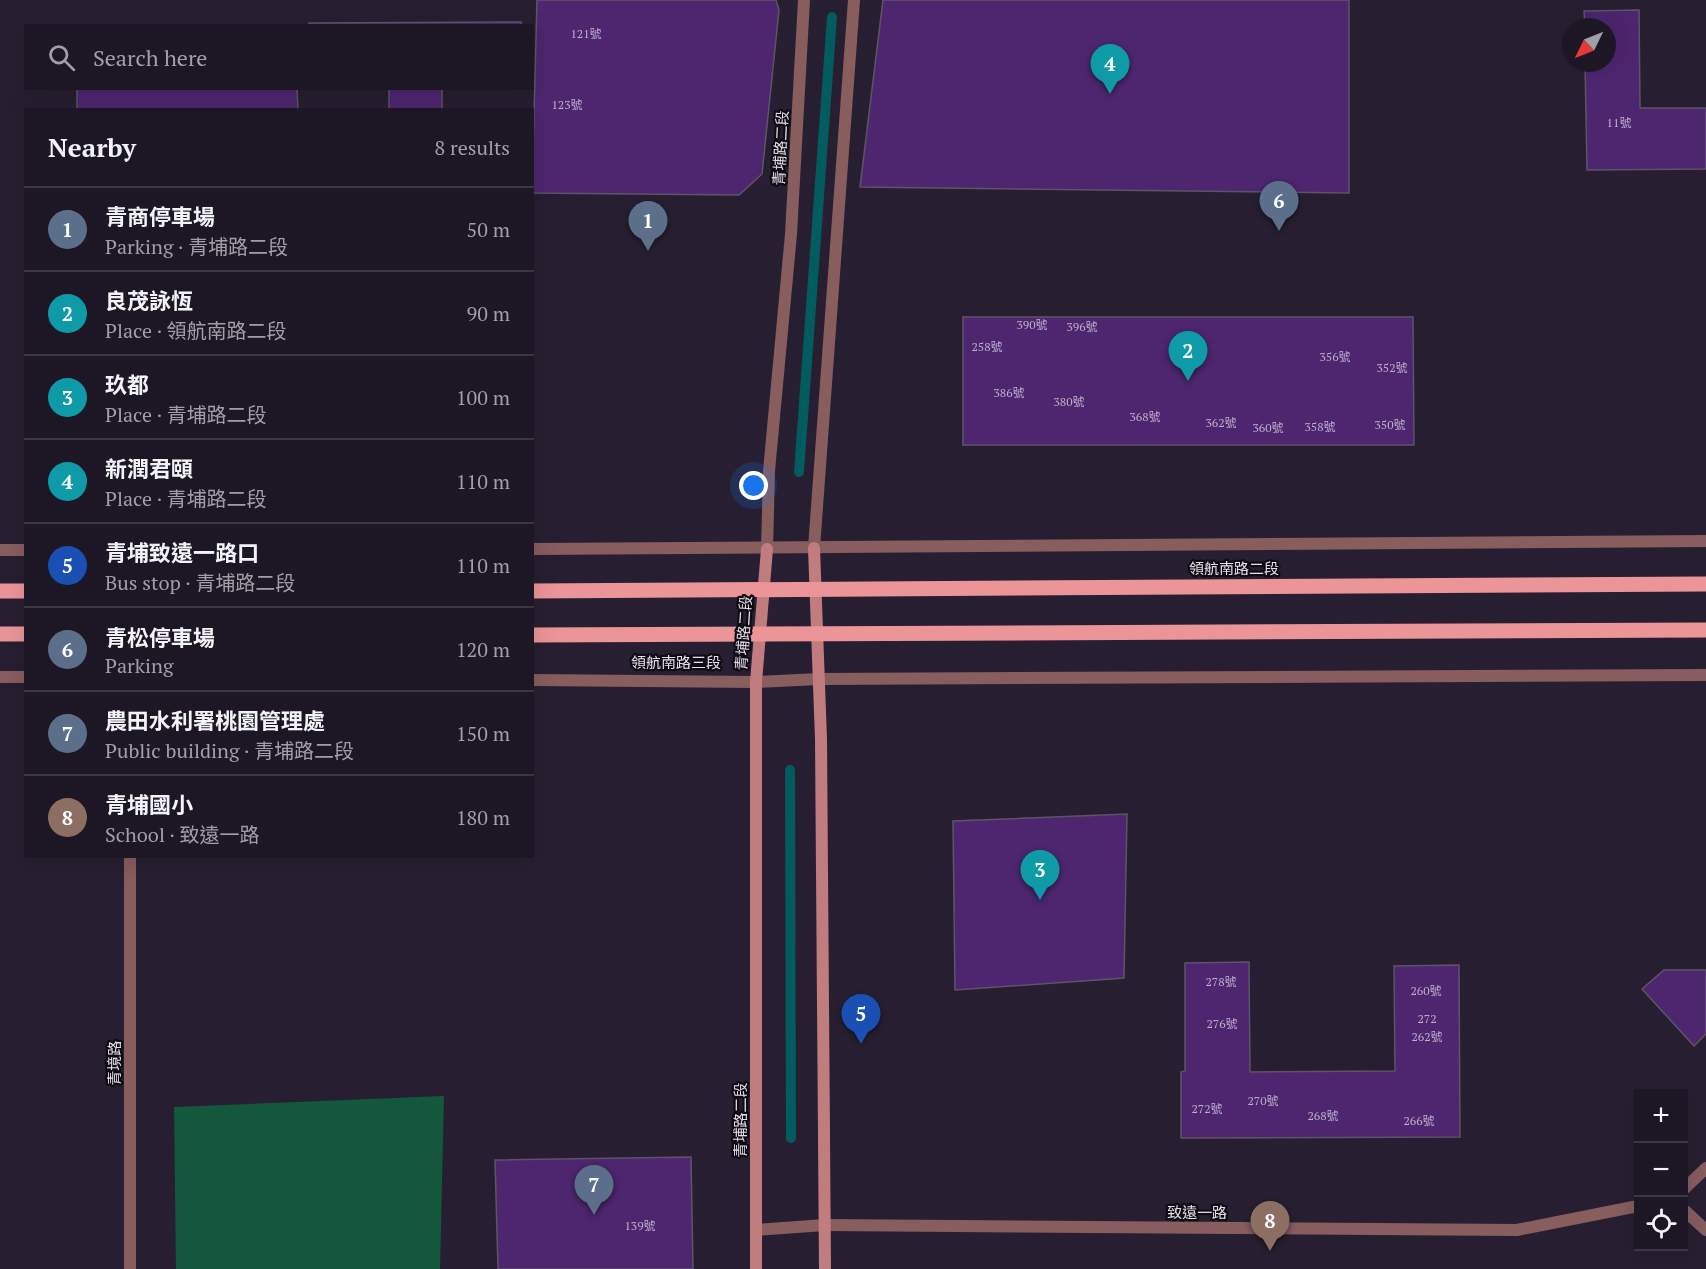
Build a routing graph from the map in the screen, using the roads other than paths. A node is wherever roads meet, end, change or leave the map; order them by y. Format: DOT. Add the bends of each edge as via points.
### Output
graph roads {
  1 [pos="804,0"];
  2 [pos="854,0"];
  3 [pos="1706,541"];
  4 [pos="814,548"];
  5 [pos="534,549"];
  6 [pos="766,549"];
  7 [pos="0,550"];
  8 [pos="24,550"];
  9 [pos="1706,585"];
  10 [pos="814,590"];
  11 [pos="0,591"];
  12 [pos="24,591"];
  13 [pos="534,591"];
  14 [pos="762,591"];
  15 [pos="1706,630"];
  16 [pos="817,633"];
  17 [pos="0,634"];
  18 [pos="24,634"];
  19 [pos="534,635"];
  20 [pos="760,635"];
  21 [pos="1706,675"];
  22 [pos="0,677"];
  23 [pos="24,677"];
  24 [pos="534,680"];
  25 [pos="819,680"];
  26 [pos="756,682"];
  27 [pos="130,858"];
  28 [pos="1706,1168"];
  29 [pos="1688,1184"];
  30 [pos="1634,1207"];
  31 [pos="1688,1214"];
  32 [pos="825,1225"];
  33 [pos="756,1230"];
  34 [pos="1706,1230"];
  35 [pos="130,1269"];
  36 [pos="756,1269"];
  37 [pos="825,1269"];
  1 -- 6 [label="street, 青埔路二段" via="791,234 769,471"];
  2 -- 4 [label="street"];
  3 -- 4 [label="street, 領航南路二段"];
  4 -- 6 [label="street"];
  4 -- 10 [label="main road"];
  5 -- 6 [label="street"];
  6 -- 14 [label="main road, 青埔路二段"];
  7 -- 8 [label="street"];
  9 -- 10 [label="main road, 領航南路二段"];
  10 -- 14 [label="main road, 領航南路二段"];
  10 -- 16 [label="main road"];
  11 -- 12 [label="main road"];
  13 -- 14 [label="main road"];
  14 -- 20 [label="main road, 青埔路二段"];
  15 -- 16 [label="main road"];
  16 -- 20 [label="main road, 領航南路三段"];
  16 -- 25 [label="main road"];
  17 -- 18 [label="main road"];
  19 -- 20 [label="main road, 領航南路三段"];
  20 -- 26 [label="main road, 青埔路二段"];
  21 -- 25 [label="street"];
  22 -- 23 [label="street"];
  24 -- 26 [label="street, 領航南路三段"];
  25 -- 26 [label="street, 領航南路三段"];
  25 -- 32 [label="main road"];
  26 -- 33 [label="main road, 青埔路二段"];
  27 -- 35 [label="street, 青境路"];
  28 -- 29 [label="street"];
  30 -- 32 [label="street, 致遠一路" via="1517,1230"];
  31 -- 34 [label="street"];
  32 -- 33 [label="street, 致遠一路"];
  32 -- 37 [label="main road"];
  33 -- 36 [label="main road, 青埔路二段"];
}
